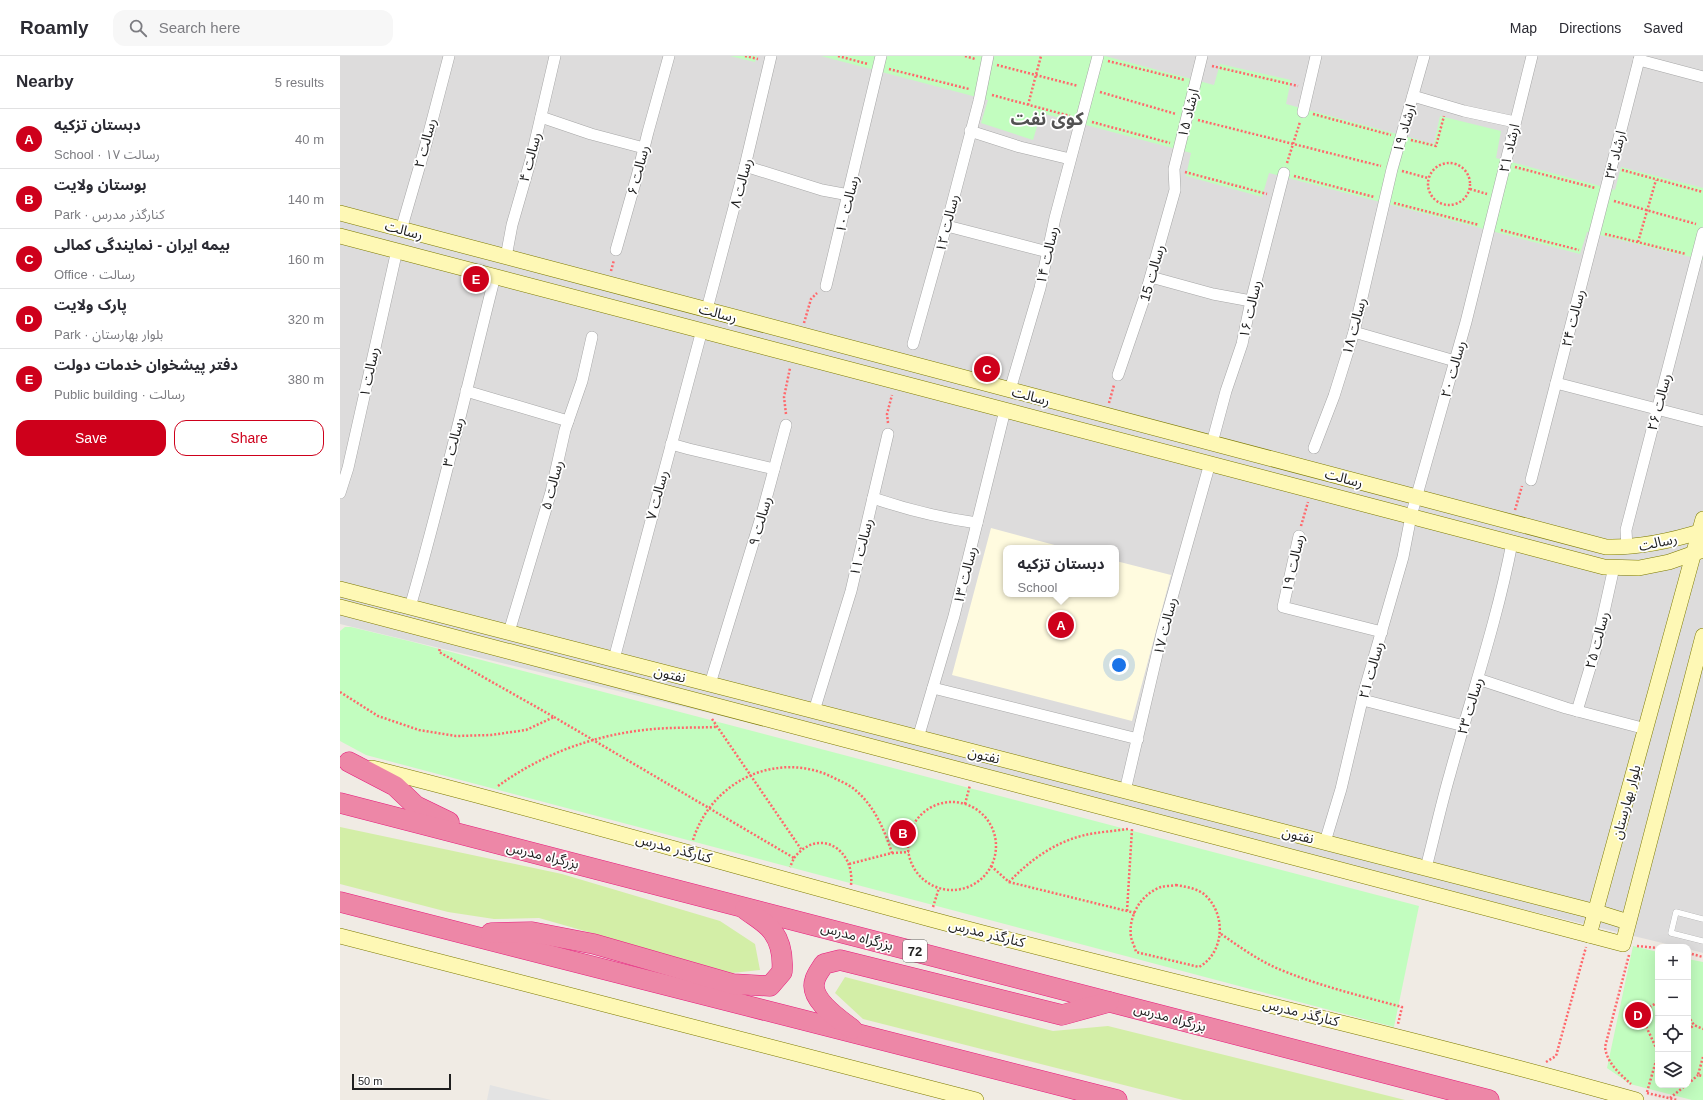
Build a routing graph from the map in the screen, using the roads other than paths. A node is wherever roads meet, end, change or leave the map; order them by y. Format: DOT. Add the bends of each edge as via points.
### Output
graph roads {
  1 [pos="448,56"];
  2 [pos="555,56"];
  3 [pos="669,56"];
  4 [pos="771,56"];
  5 [pos="988,56"];
  6 [pos="1316,56"];
  7 [pos="1424,56"];
  8 [pos="1532,56"];
  9 [pos="1097,57"];
  10 [pos="1639,58"];
  11 [pos="1201,60"];
  12 [pos="881,61"];
  13 [pos="1703,77"];
  14 [pos="1413,96"];
  15 [pos="1303,112"];
  16 [pos="541,117"];
  17 [pos="1515,122"];
  18 [pos="970,131"];
  19 [pos="644,148"];
  20 [pos="1070,159"];
  21 [pos="745,166"];
  22 [pos="1174,169"];
  23 [pos="1284,173"];
  24 [pos="849,195"];
  25 [pos="1384,200"];
  26 [pos="340,213"];
  27 [pos="946,226"];
  28 [pos="401,230"];
  29 [pos="1703,233"];
  30 [pos="340,236"];
  31 [pos="1487,240"];
  32 [pos="397,250"];
  33 [pos="616,250"];
  34 [pos="1048,252"];
  35 [pos="1590,253"];
  36 [pos="506,257"];
  37 [pos="556,270"];
  38 [pos="496,276"];
  39 [pos="1151,278"];
  40 [pos="826,286"];
  41 [pos="550,291"];
  42 [pos="1251,301"];
  43 [pos="707,310"];
  44 [pos="702,330"];
  45 [pos="1354,332"];
  46 [pos="592,337"];
  47 [pos="913,344"];
  48 [pos="1455,361"];
  49 [pos="1118,375"];
  50 [pos="1556,386"];
  51 [pos="1010,390"];
  52 [pos="466,391"];
  53 [pos="1657,409"];
  54 [pos="1005,410"];
  55 [pos="568,421"];
  56 [pos="1703,421"];
  57 [pos="786,425"];
  58 [pos="888,434"];
  59 [pos="1212,443"];
  60 [pos="671,444"];
  61 [pos="1314,448"];
  62 [pos="1244,452"];
  63 [pos="1210,464"];
  64 [pos="774,469"];
  65 [pos="1239,471"];
  66 [pos="1531,480"];
  67 [pos="340,493"];
  68 [pos="1416,497"];
  69 [pos="873,498"];
  70 [pos="1411,516"];
  71 [pos="977,524"];
  72 [pos="1702,527"];
  73 [pos="1299,536"];
  74 [pos="1512,543"];
  75 [pos="1627,548"];
  76 [pos="1698,552"];
  77 [pos="1614,567"];
  78 [pos="340,589"];
  79 [pos="340,607"];
  80 [pos="410,607"];
  81 [pos="509,632"];
  82 [pos="1382,632"];
  83 [pos="1703,636"];
  84 [pos="614,659"];
  85 [pos="665,673"];
  86 [pos="1478,679"];
  87 [pos="710,684"];
  88 [pos="933,688"];
  89 [pos="660,691"];
  90 [pos="1362,700"];
  91 [pos="814,711"];
  92 [pos="1577,711"];
  93 [pos="1464,726"];
  94 [pos="1646,729"];
  95 [pos="918,738"];
  96 [pos="1138,739"];
  97 [pos="344,760"];
  98 [pos="1014,762"];
  99 [pos="1010,783"];
  100 [pos="1125,791"];
  101 [pos="340,803"];
  102 [pos="487,841"];
  103 [pos="1325,842"];
  104 [pos="1426,868"];
  105 [pos="340,902"];
  106 [pos="740,905"];
  107 [pos="1596,912"];
  108 [pos="1703,919"];
  109 [pos="1628,922"];
  110 [pos="469,934"];
  111 [pos="1589,935"];
  112 [pos="340,936"];
  113 [pos="1703,941"];
  114 [pos="1111,1002"];
  115 [pos="857,1033"];
  116 [pos="1640,1092"];
  117 [pos="976,1100"];
  118 [pos="1117,1100"];
  119 [pos="1489,1100"];
  1 -- 28 [label="street, رسالت ۲"];
  2 -- 16 [label="street, رسالت ۴"];
  3 -- 19 [label="street, رسالت ۶"];
  4 -- 21 [label="street, رسالت ۸"];
  5 -- 18 [label="street, رسالت ۱۲"];
  6 -- 15 [label="street"];
  7 -- 14 [label="street, ارشاد ۱۹"];
  8 -- 17 [label="street, ارشاد ۲۱"];
  9 -- 20 [label="street, رسالت ۱۴"];
  10 -- 13 [label="street"];
  10 -- 35 [label="street, ارشاد ۲۳"];
  11 -- 22 [label="street, ارشاد ۱۵"];
  12 -- 24 [label="street, رسالت ۱۰"];
  14 -- 17 [label="street"];
  14 -- 25 [label="street, ارشاد ۱۹"];
  16 -- 19 [label="street"];
  16 -- 36 [label="street, رسالت ۴"];
  17 -- 31 [label="street, ارشاد ۲۱"];
  18 -- 20 [label="street"];
  18 -- 27 [label="street, رسالت ۱۲"];
  19 -- 33 [label="street, رسالت ۶"];
  20 -- 34 [label="street, رسالت ۱۴"];
  21 -- 24 [label="street" via="822,190"];
  21 -- 43 [label="street, رسالت ۸"];
  22 -- 39 [label="street, رسالت 15" via="1175,190"];
  23 -- 42 [label="street, رسالت ۱۶"];
  24 -- 40 [label="street, رسالت ۱۰"];
  25 -- 45 [label="street, رسالت ۱۸"];
  26 -- 28 [label="street, رسالت"];
  27 -- 34 [label="street"];
  27 -- 47 [label="street, رسالت ۱۲"];
  28 -- 36 [label="street, رسالت"];
  29 -- 53 [label="street, رسالت ۲۶"];
  30 -- 32 [label="street, رسالت"];
  31 -- 48 [label="street, رسالت ٢٠"];
  32 -- 38 [label="street, رسالت"];
  32 -- 67 [label="street, رسالت ۱" via="348,468"];
  34 -- 51 [label="street, رسالت ۱۴"];
  35 -- 50 [label="street, رسالت ۲۴"];
  36 -- 37 [label="street, رسالت"];
  37 -- 41 [label="street"];
  37 -- 43 [label="street, رسالت"];
  38 -- 41 [label="street, رسالت"];
  38 -- 52 [label="street, رسالت ۳"];
  39 -- 42 [label="street"];
  39 -- 49 [label="street, رسالت 15"];
  41 -- 44 [label="street, رسالت"];
  42 -- 59 [label="street, رسالت ۱۶" via="1242,344"];
  43 -- 44 [label="street"];
  43 -- 51 [label="street, رسالت"];
  44 -- 54 [label="street, رسالت"];
  44 -- 60 [label="street, رسالت ۷"];
  45 -- 48 [label="street"];
  45 -- 61 [label="street, رسالت ۱۸"];
  46 -- 55 [label="street, رسالت ۵" via="582,381"];
  48 -- 68 [label="street, رسالت ٢٠"];
  50 -- 53 [label="street"];
  50 -- 66 [label="street, رسالت ۲۴"];
  51 -- 54 [label="street"];
  51 -- 59 [label="street, رسالت"];
  52 -- 55 [label="street"];
  52 -- 80 [label="street, رسالت ۳" via="429,543"];
  53 -- 56 [label="street"];
  53 -- 75 [label="street, رسالت ۲۶" via="1626,530"];
  54 -- 63 [label="street, رسالت"];
  54 -- 71 [label="street, رسالت ۱۳"];
  55 -- 81 [label="street, رسالت ۵" via="551,492"];
  57 -- 64 [label="street, رسالت ۹"];
  58 -- 69 [label="street, رسالت ۱۱"];
  59 -- 62 [label="street, رسالت"];
  60 -- 64 [label="street"];
  60 -- 84 [label="street, رسالت ۷"];
  62 -- 65 [label="street"];
  62 -- 68 [label="street, رسالت"];
  63 -- 65 [label="street, رسالت"];
  63 -- 96 [label="street, رسالت ۱۷" via="1162,633"];
  64 -- 87 [label="street, رسالت ۹"];
  65 -- 70 [label="street, رسالت"];
  68 -- 70 [label="street, رسالت ۲۱"];
  68 -- 75 [label="street, رسالت" via="1606,547"];
  69 -- 71 [label="street" via="944,519"];
  69 -- 91 [label="street, رسالت ۱۱" via="851,591"];
  70 -- 74 [label="street, رسالت"];
  70 -- 82 [label="street, رسالت ۲۱" via="1403,557"];
  71 -- 88 [label="street, رسالت ۱۳"];
  72 -- 75 [label="street, رسالت" via="1659,543"];
  72 -- 76 [label="street, بلوار بهارستان"];
  73 -- 82 [label="street, رسالت ۱۹" via="1283,606"];
  74 -- 77 [label="street, رسالت" via="1604,567"];
  74 -- 86 [label="street, رسالت ۲۳" via="1504,584"];
  76 -- 77 [label="street, رسالت" via="1647,566"];
  76 -- 94 [label="street, بلوار بهارستان"];
  77 -- 92 [label="street, رسالت ۲۵" via="1596,648"];
  78 -- 80 [label="street, نفتون"];
  79 -- 89 [label="street, نفتون"];
  80 -- 81 [label="street, نفتون"];
  81 -- 84 [label="street, نفتون"];
  82 -- 90 [label="street, رسالت ۲۱"];
  83 -- 109 [label="street"];
  84 -- 85 [label="street, نفتون"];
  85 -- 87 [label="street, نفتون"];
  85 -- 89 [label="street"];
  86 -- 92 [label="street"];
  86 -- 93 [label="street, رسالت ۲۳"];
  87 -- 91 [label="street, نفتون"];
  88 -- 95 [label="street, رسالت ۱۳"];
  88 -- 96 [label="street"];
  89 -- 99 [label="street, نفتون"];
  90 -- 93 [label="street"];
  90 -- 103 [label="street, رسالت ۲۱" via="1342,789"];
  91 -- 95 [label="street, نفتون"];
  92 -- 94 [label="street"];
  93 -- 104 [label="street, رسالت ۲۳"];
  94 -- 107 [label="street, بلوار بهارستان"];
  95 -- 98 [label="street, نفتون"];
  96 -- 100 [label="street, رسالت ۱۷"];
  97 -- 102 [label="highway" via="395,786 416,806"];
  97 -- 116 [label="street, کنارگذر مدرس" via="930,919 1529,1070"];
  98 -- 99 [label="street"];
  98 -- 100 [label="street, نفتون"];
  99 -- 111 [label="street, نفتون"];
  100 -- 103 [label="street, نفتون"];
  101 -- 102 [label="highway, بزرگراه مدرس / 72"];
  102 -- 106 [label="highway, بزرگراه مدرس / 72"];
  103 -- 104 [label="street, نفتون"];
  104 -- 107 [label="street, نفتون"];
  105 -- 110 [label="highway"];
  106 -- 110 [label="highway" via="773,932 780,946 782,972 770,986 733,984 594,944 532,932"];
  106 -- 114 [label="highway, بزرگراه مدرس / 72"];
  107 -- 109 [label="street, نفتون"];
  107 -- 111 [label="street, بلوار بهارستان"];
  108 -- 113 [label="lane" via="1676,912 1671,933"];
  109 -- 111 [label="street, نفتون" via="1629,948"];
  110 -- 115 [label="highway"];
  112 -- 117 [label="street"];
  114 -- 115 [label="highway" via="1062,1015 840,960 824,964 814,981 816,996 829,1011"];
  114 -- 119 [label="highway, بزرگراه مدرس / 72"];
  115 -- 118 [label="highway"];
}
